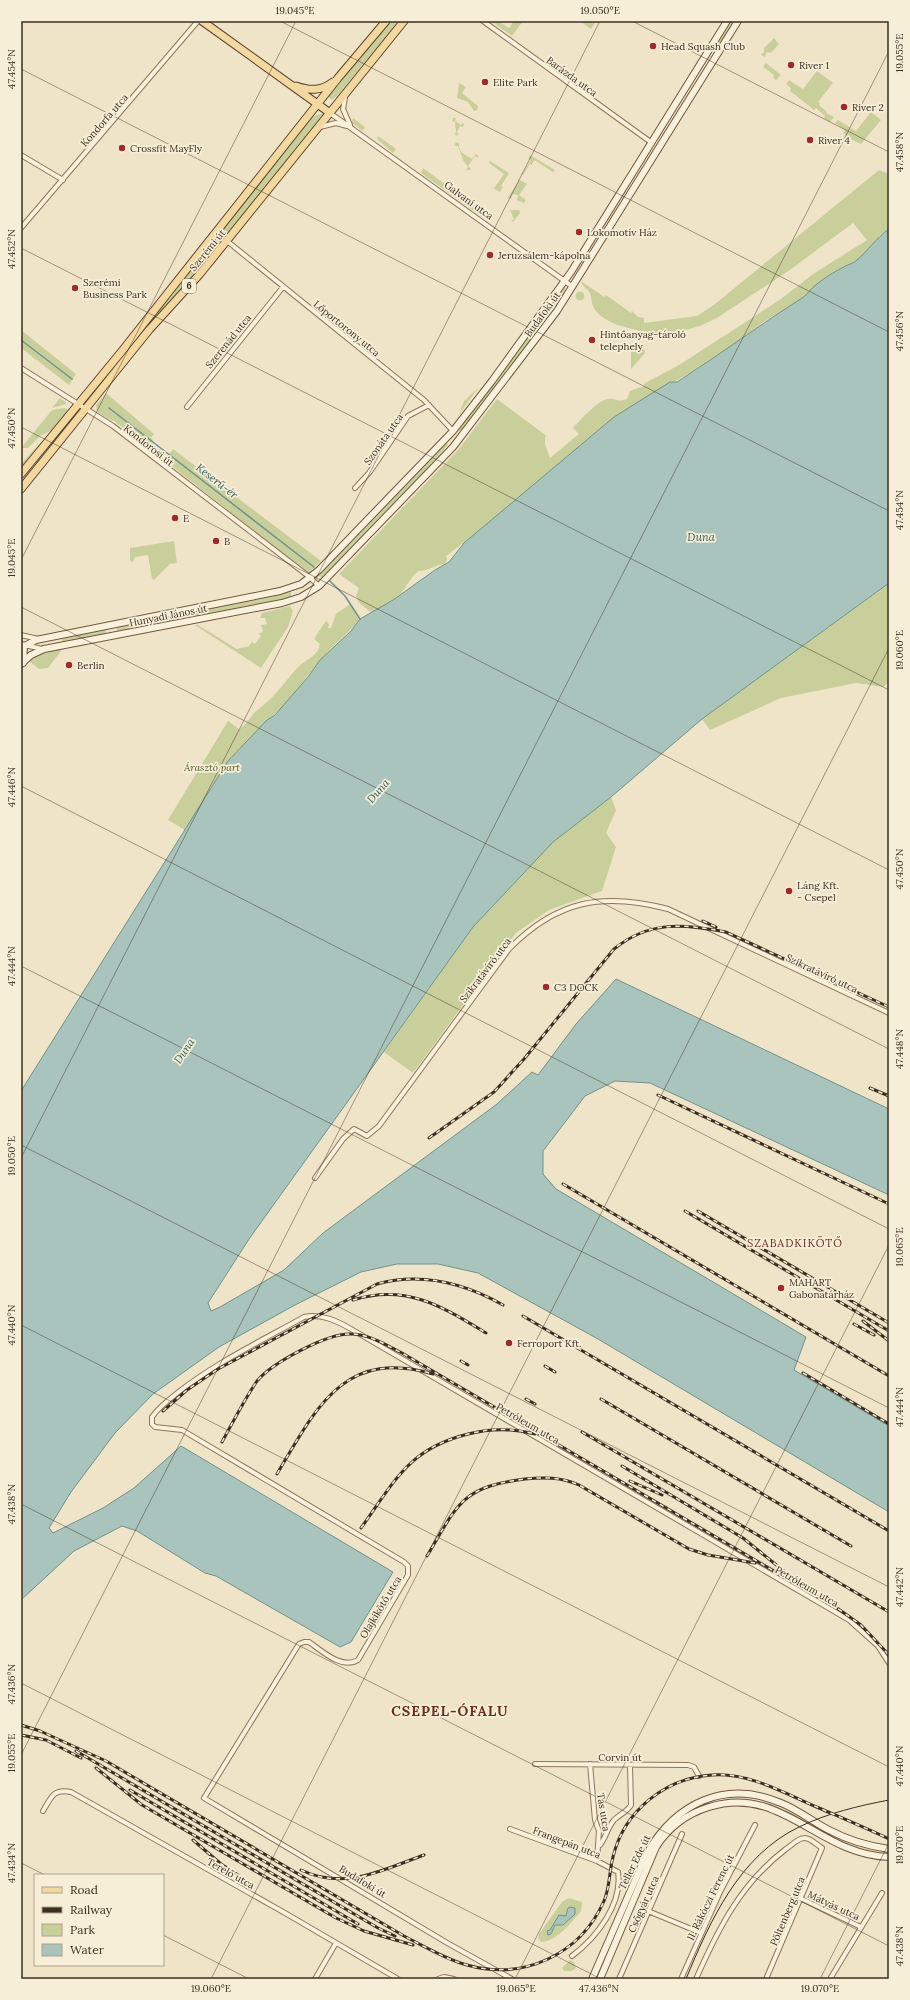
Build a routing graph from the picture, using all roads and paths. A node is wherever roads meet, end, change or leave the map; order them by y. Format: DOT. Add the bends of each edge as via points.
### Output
graph roads {
  1 [pos="198,21"];
  2 [pos="202,21"];
  3 [pos="386,21"];
  4 [pos="404,21"];
  5 [pos="482,21"];
  6 [pos="727,21"];
  7 [pos="738,21"];
  8 [pos="710,49"];
  9 [pos="721,49"];
  10 [pos="714,60"];
  11 [pos="701,64"];
  12 [pos="338,78"];
  13 [pos="287,83"];
  14 [pos="348,91"];
  15 [pos="318,105"];
  16 [pos="330,113"];
  17 [pos="317,129"];
  18 [pos="354,130"];
  19 [pos="652,143"];
  20 [pos="660,147"];
  21 [pos="21,155"];
  22 [pos="62,180"];
  23 [pos="21,228"];
  24 [pos="227,241"];
  25 [pos="585,250"];
  26 [pos="593,254"];
  27 [pos="564,282"];
  28 [pos="283,287"];
  29 [pos="573,287"];
  30 [pos="535,321"];
  31 [pos="544,328"];
  32 [pos="21,368"];
  33 [pos="78,404"];
  34 [pos="429,405"];
  35 [pos="187,407"];
  36 [pos="85,409"];
  37 [pos="453,431"];
  38 [pos="460,439"];
  39 [pos="21,474"];
  40 [pos="355,488"];
  41 [pos="21,489"];
  42 [pos="310,577"];
  43 [pos="319,586"];
  44 [pos="136,620"];
  45 [pos="111,624"];
  46 [pos="138,631"];
  47 [pos="21,635"];
  48 [pos="113,635"];
  49 [pos="40,639"];
  50 [pos="22,646"];
  51 [pos="44,649"];
  52 [pos="22,663"];
  53 [pos="889,1013"];
  54 [pos="315,1178"];
  55 [pos="151,1420"];
  56 [pos="889,1663"];
  57 [pos="535,1764"];
  58 [pos="590,1764"];
  59 [pos="630,1764"];
  60 [pos="699,1776"];
  61 [pos="204,1798"];
  62 [pos="43,1811"];
  63 [pos="755,1824"];
  64 [pos="510,1829"];
  65 [pos="682,1834"];
  66 [pos="599,1845"];
  67 [pos="889,1849"];
  68 [pos="889,1857"];
  69 [pos="597,1861"];
  70 [pos="882,1893"];
  71 [pos="800,1898"];
  72 [pos="648,1911"];
  73 [pos="861,1927"];
  74 [pos="701,1933"];
  75 [pos="336,1943"];
  76 [pos="572,1956"];
  77 [pos="315,1979"];
  78 [pos="398,1979"];
  79 [pos="438,1979"];
  80 [pos="454,1979"];
  81 [pos="512,1979"];
  82 [pos="592,1979"];
  83 [pos="600,1979"];
  84 [pos="619,1979"];
  85 [pos="681,1979"];
  86 [pos="696,1979"];
  87 [pos="766,1979"];
  88 [pos="830,1979"];
  1 -- 22 [label="street, Kondorfa utca"];
  2 -- 13 [label="main road, Galvani utca"];
  3 -- 12 [label="main road, Szerémi út / 6"];
  4 -- 14 [label="main road, Szerémi út / 6"];
  5 -- 19 [label="street, Barázda utca"];
  6 -- 8 [label="main road, Budafoki út"];
  7 -- 9 [label="main road, Budafoki út"];
  8 -- 9 [label="main road"];
  8 -- 10 [label="main road"];
  8 -- 11 [label="main road, Budafoki út"];
  9 -- 10 [label="main road, Budafoki út"];
  10 -- 11 [label="main road" via="710,59"];
  10 -- 20 [label="main road, Budafoki út"];
  11 -- 19 [label="main road, Budafoki út"];
  12 -- 13 [label="main road" via="324,88 314,90"];
  12 -- 15 [label="main road, Szerémi út / 6"];
  13 -- 15 [label="main road, Galvani utca"];
  14 -- 16 [label="main road, Szerémi út / 6"];
  14 -- 18 [label="street, Galvani utca" via="343,109"];
  15 -- 16 [label="main road, Galvani utca"];
  15 -- 33 [label="main road, Szerémi út / 6"];
  16 -- 17 [label="main road, Szerémi út / 6"];
  16 -- 18 [label="street, Galvani utca"];
  17 -- 18 [label="street, Galvani utca" via="336,123"];
  17 -- 24 [label="main road, Szerémi út / 6"];
  18 -- 27 [label="street, Galvani utca"];
  19 -- 20 [label="main road"];
  19 -- 25 [label="main road, Budafoki út"];
  20 -- 26 [label="main road, Budafoki út"];
  21 -- 22 [label="street"];
  22 -- 23 [label="street, Kondorfa utca"];
  24 -- 28 [label="street, Lőportorony utca"];
  24 -- 36 [label="main road, Szerémi út / 6" via="199,276 149,330"];
  25 -- 26 [label="main road"];
  25 -- 27 [label="main road, Budafoki út"];
  26 -- 29 [label="main road, Budafoki út"];
  27 -- 29 [label="street, Galvani utca"];
  27 -- 30 [label="main road, Budafoki út"];
  28 -- 34 [label="street, Lőportorony utca"];
  28 -- 35 [label="street, Szerenád utca"];
  29 -- 31 [label="main road, Budafoki út"];
  30 -- 31 [label="main road"];
  30 -- 37 [label="main road, Budafoki út"];
  31 -- 38 [label="main road, Budafoki út"];
  32 -- 33 [label="street, Kondorosi út"];
  33 -- 36 [label="street, Kondorosi út"];
  33 -- 39 [label="main road, Szerémi út / 6"];
  34 -- 37 [label="street, Lőportorony utca"];
  34 -- 40 [label="street, Szonáta utca" via="408,416 369,473"];
  36 -- 41 [label="main road, Szerémi út / 6"];
  36 -- 42 [label="street, Kondorosi út" via="112,426"];
  37 -- 38 [label="main road"];
  37 -- 42 [label="main road, Budafoki út"];
  38 -- 43 [label="main road, Budafoki út"];
  42 -- 43 [label="street, Kondorosi út"];
  42 -- 44 [label="main road, Hunyadi János út" via="301,584 280,591"];
  43 -- 46 [label="main road, Hunyadi János út" via="301,597 282,603"];
  44 -- 45 [label="main road, Hunyadi János út"];
  44 -- 46 [label="main road"];
  45 -- 48 [label="main road"];
  45 -- 49 [label="main road, Hunyadi János út"];
  46 -- 48 [label="main road, Hunyadi János út"];
  47 -- 49 [label="street"];
  48 -- 51 [label="main road, Hunyadi János út"];
  49 -- 50 [label="main road, Hunyadi János út"];
  50 -- 51 [label="street"];
  50 -- 52 [label="main road"];
  51 -- 52 [label="main road, Hunyadi János út"];
  53 -- 54 [label="street, Szikratávíró utca" via="668,910 640,902 617,900 595,901 568,908 543,920 521,936 379,1126 367,1136 354,1129 343,1139"];
  55 -- 56 [label="street, Petróleum utca" via="171,1398 215,1366 304,1317 328,1318 351,1329 849,1620 878,1646"];
  55 -- 61 [label="street, Olajkikötő utca" via="158,1429 182,1430 404,1562 409,1570 358,1660 346,1664 309,1642 299,1644"];
  57 -- 58 [label="street, Corvin út"];
  58 -- 59 [label="street, Corvin út"];
  58 -- 66 [label="street, Tas utca"];
  59 -- 60 [label="street, Corvin út" via="688,1765 694,1767"];
  59 -- 66 [label="street" via="631,1805 613,1821 607,1836"];
  61 -- 81 [label="street, Budafoki út"];
  62 -- 75 [label="street, Terelő utca" via="54,1793 71,1792"];
  63 -- 74 [label="street, II. Rákóczi Ferenc út"];
  64 -- 69 [label="street, Frangepán utca"];
  65 -- 72 [label="street, Csőgyár utca"];
  66 -- 69 [label="street, Tas utca"];
  67 -- 82 [label="main road, Teller Ede út" via="851,1841 770,1798 741,1794 709,1797 677,1815 655,1838"];
  68 -- 83 [label="main road, Teller Ede út" via="854,1851 823,1837 771,1807 755,1803 725,1803 697,1811 680,1820 656,1847"];
  69 -- 76 [label="street, Frangepán utca" via="618,1872 618,1887 605,1921 591,1940"];
  70 -- 73 [label="street"];
  71 -- 73 [label="street, Mátyás utca"];
  71 -- 86 [label="street, Pöltenberg utca" via="822,1848 807,1838 803,1838 767,1865 746,1888 728,1913"];
  71 -- 87 [label="street, Pöltenberg utca"];
  72 -- 74 [label="street"];
  72 -- 84 [label="street, Csőgyár utca"];
  73 -- 88 [label="street"];
  74 -- 85 [label="street, II. Rákóczi Ferenc út"];
  75 -- 77 [label="street"];
  75 -- 78 [label="street, Terelő utca"];
  79 -- 80 [label="street"];
}
